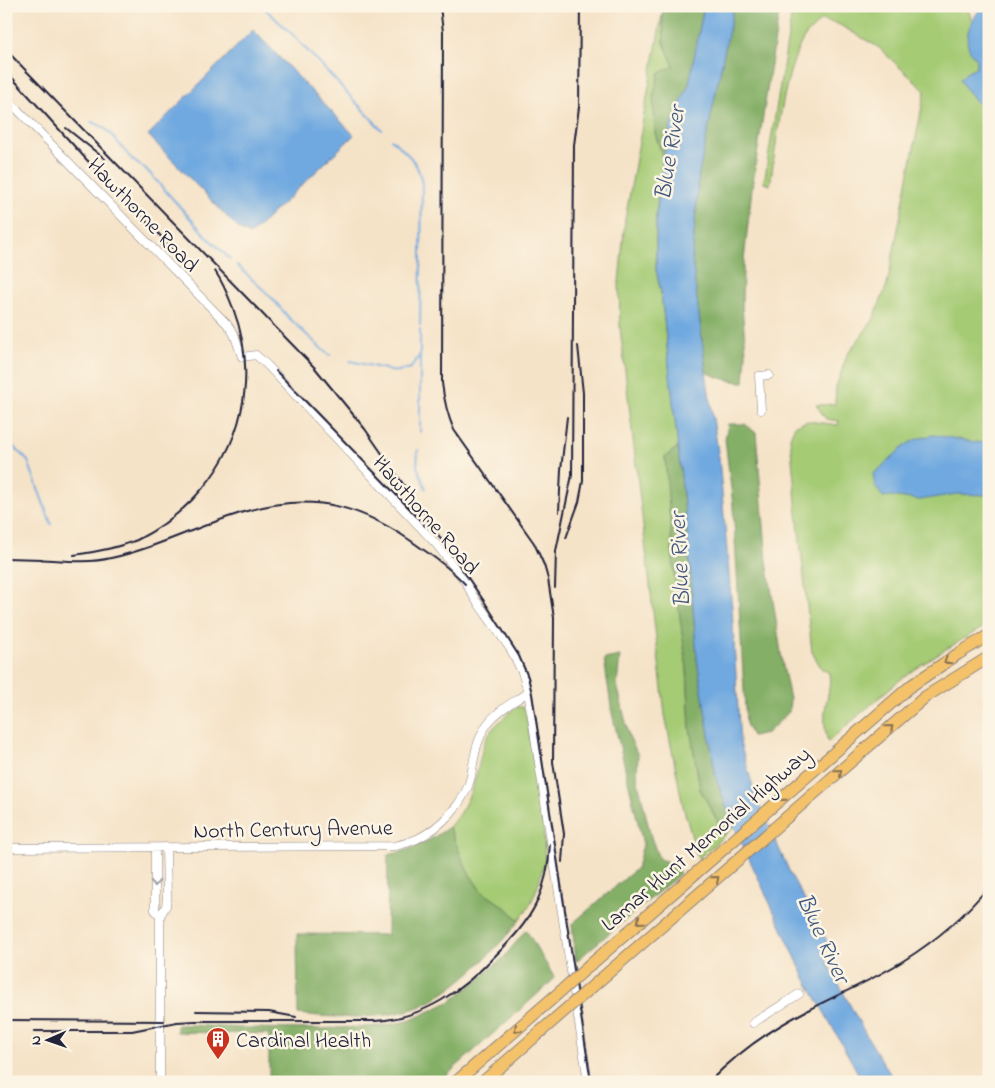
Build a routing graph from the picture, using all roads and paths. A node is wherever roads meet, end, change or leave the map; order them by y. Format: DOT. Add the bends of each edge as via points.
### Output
graph roads {
  1 [pos="6,98"];
  2 [pos="769,375"];
  3 [pos="761,410"];
  4 [pos="989,635"];
  5 [pos="989,657"];
  6 [pos="528,692"];
  7 [pos="166,847"];
  8 [pos="6,848"];
  9 [pos="155,848"];
  10 [pos="160,916"];
  11 [pos="799,994"];
  12 [pos="753,1022"];
  13 [pos="160,1082"];
  14 [pos="456,1082"];
  15 [pos="483,1082"];
  16 [pos="588,1082"];
  1 -- 6 [label="street, Hawthorne Road" via="226,324 234,334 242,357 256,355 267,365 426,532 464,580 511,650"];
  2 -- 3 [label="street" via="759,376"];
  4 -- 14 [label="highway, Lamar Hunt Memorial Highway, one-way, bridge" via="912,684"];
  15 -- 5 [label="highway, Lamar Hunt Memorial Highway, one-way, bridge" via="925,697"];
  6 -- 7 [label="street, North Century Avenue" via="487,723 460,800 442,822 418,838 386,848"];
  6 -- 16 [label="street, Hawthorne Road"];
  7 -- 9 [label="street, North Century Avenue"];
  7 -- 10 [label="street" via="167,898"];
  8 -- 9 [label="street, North Century Avenue"];
  9 -- 10 [label="street, one-way" via="155,910"];
  10 -- 13 [label="street"];
  11 -- 12 [label="street"];
}
